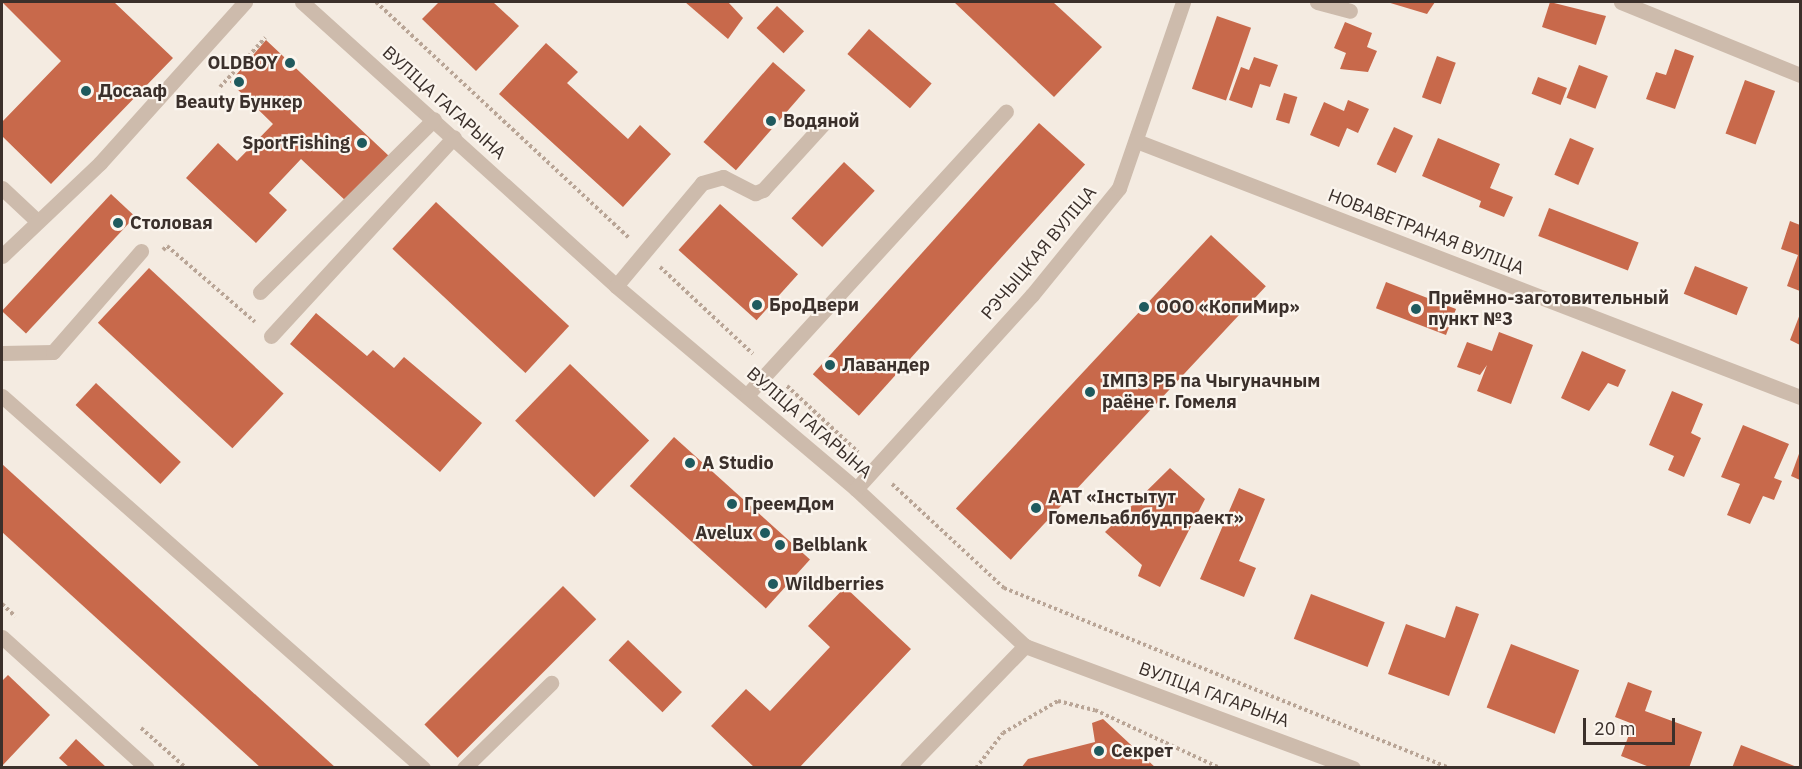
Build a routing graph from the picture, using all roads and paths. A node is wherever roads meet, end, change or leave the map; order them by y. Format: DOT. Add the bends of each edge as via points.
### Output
graph roads {
  1 [pos="244,2"];
  2 [pos="302,2"];
  3 [pos="1182,2"];
  4 [pos="1317,2"];
  5 [pos="1621,2"];
  6 [pos="1350,11"];
  7 [pos="265,38"];
  8 [pos="1800,75"];
  9 [pos="220,87"];
  10 [pos="1005,111"];
  11 [pos="434,119"];
  12 [pos="824,123"];
  13 [pos="454,137"];
  14 [pos="1139,142"];
  15 [pos="2,188"];
  16 [pos="35,219"];
  17 [pos="141,251"];
  18 [pos="2,256"];
  19 [pos="616,285"];
  20 [pos="260,292"];
  21 [pos="271,336"];
  22 [pos="2,353"];
  23 [pos="747,395"];
  24 [pos="2,396"];
  25 [pos="1800,397"];
  26 [pos="856,489"];
  27 [pos="2,637"];
  28 [pos="1025,646"];
  29 [pos="551,683"];
  30 [pos="147,768"];
  31 [pos="423,768"];
  32 [pos="464,768"];
  33 [pos="907,768"];
  34 [pos="976,768"];
  35 [pos="1220,768"];
  36 [pos="1353,768"];
  1 -- 16 [label="street" via="100,163"];
  2 -- 11 [label="street, ВУЛІЦА ГАГАРЫНА"];
  3 -- 14 [label="street, РЭЧЫЦКАЯ ВУЛІЦА"];
  4 -- 6 [label="street"];
  5 -- 8 [label="street"];
  7 -- 9 [label="path"];
  10 -- 23 [label="street"];
  11 -- 13 [label="street, ВУЛІЦА ГАГАРЫНА"];
  11 -- 20 [label="street"];
  12 -- 19 [label="street" via="763,190 755,193 723,177 702,183"];
  13 -- 19 [label="street, ВУЛІЦА ГАГАРЫНА"];
  13 -- 21 [label="street"];
  14 -- 25 [label="street, НОВАВЕТРАНАЯ ВУЛІЦА"];
  14 -- 26 [label="street, РЭЧЫЦКАЯ ВУЛІЦА" via="1119,188 1032,295"];
  15 -- 16 [label="street"];
  16 -- 18 [label="street"];
  17 -- 21 [label="path" via="152,261 167,246"];
  17 -- 22 [label="street" via="52,352"];
  19 -- 23 [label="street, ВУЛІЦА ГАГАРЫНА"];
  23 -- 26 [label="street, ВУЛІЦА ГАГАРЫНА"];
  24 -- 31 [label="street"];
  26 -- 28 [label="street, ВУЛІЦА ГАГАРЫНА"];
  27 -- 30 [label="street"];
  28 -- 33 [label="street"];
  28 -- 36 [label="street, ВУЛІЦА ГАГАРЫНА"];
  29 -- 32 [label="street"];
  34 -- 35 [label="path" via="1003,733 1058,701 1095,710"];
}
